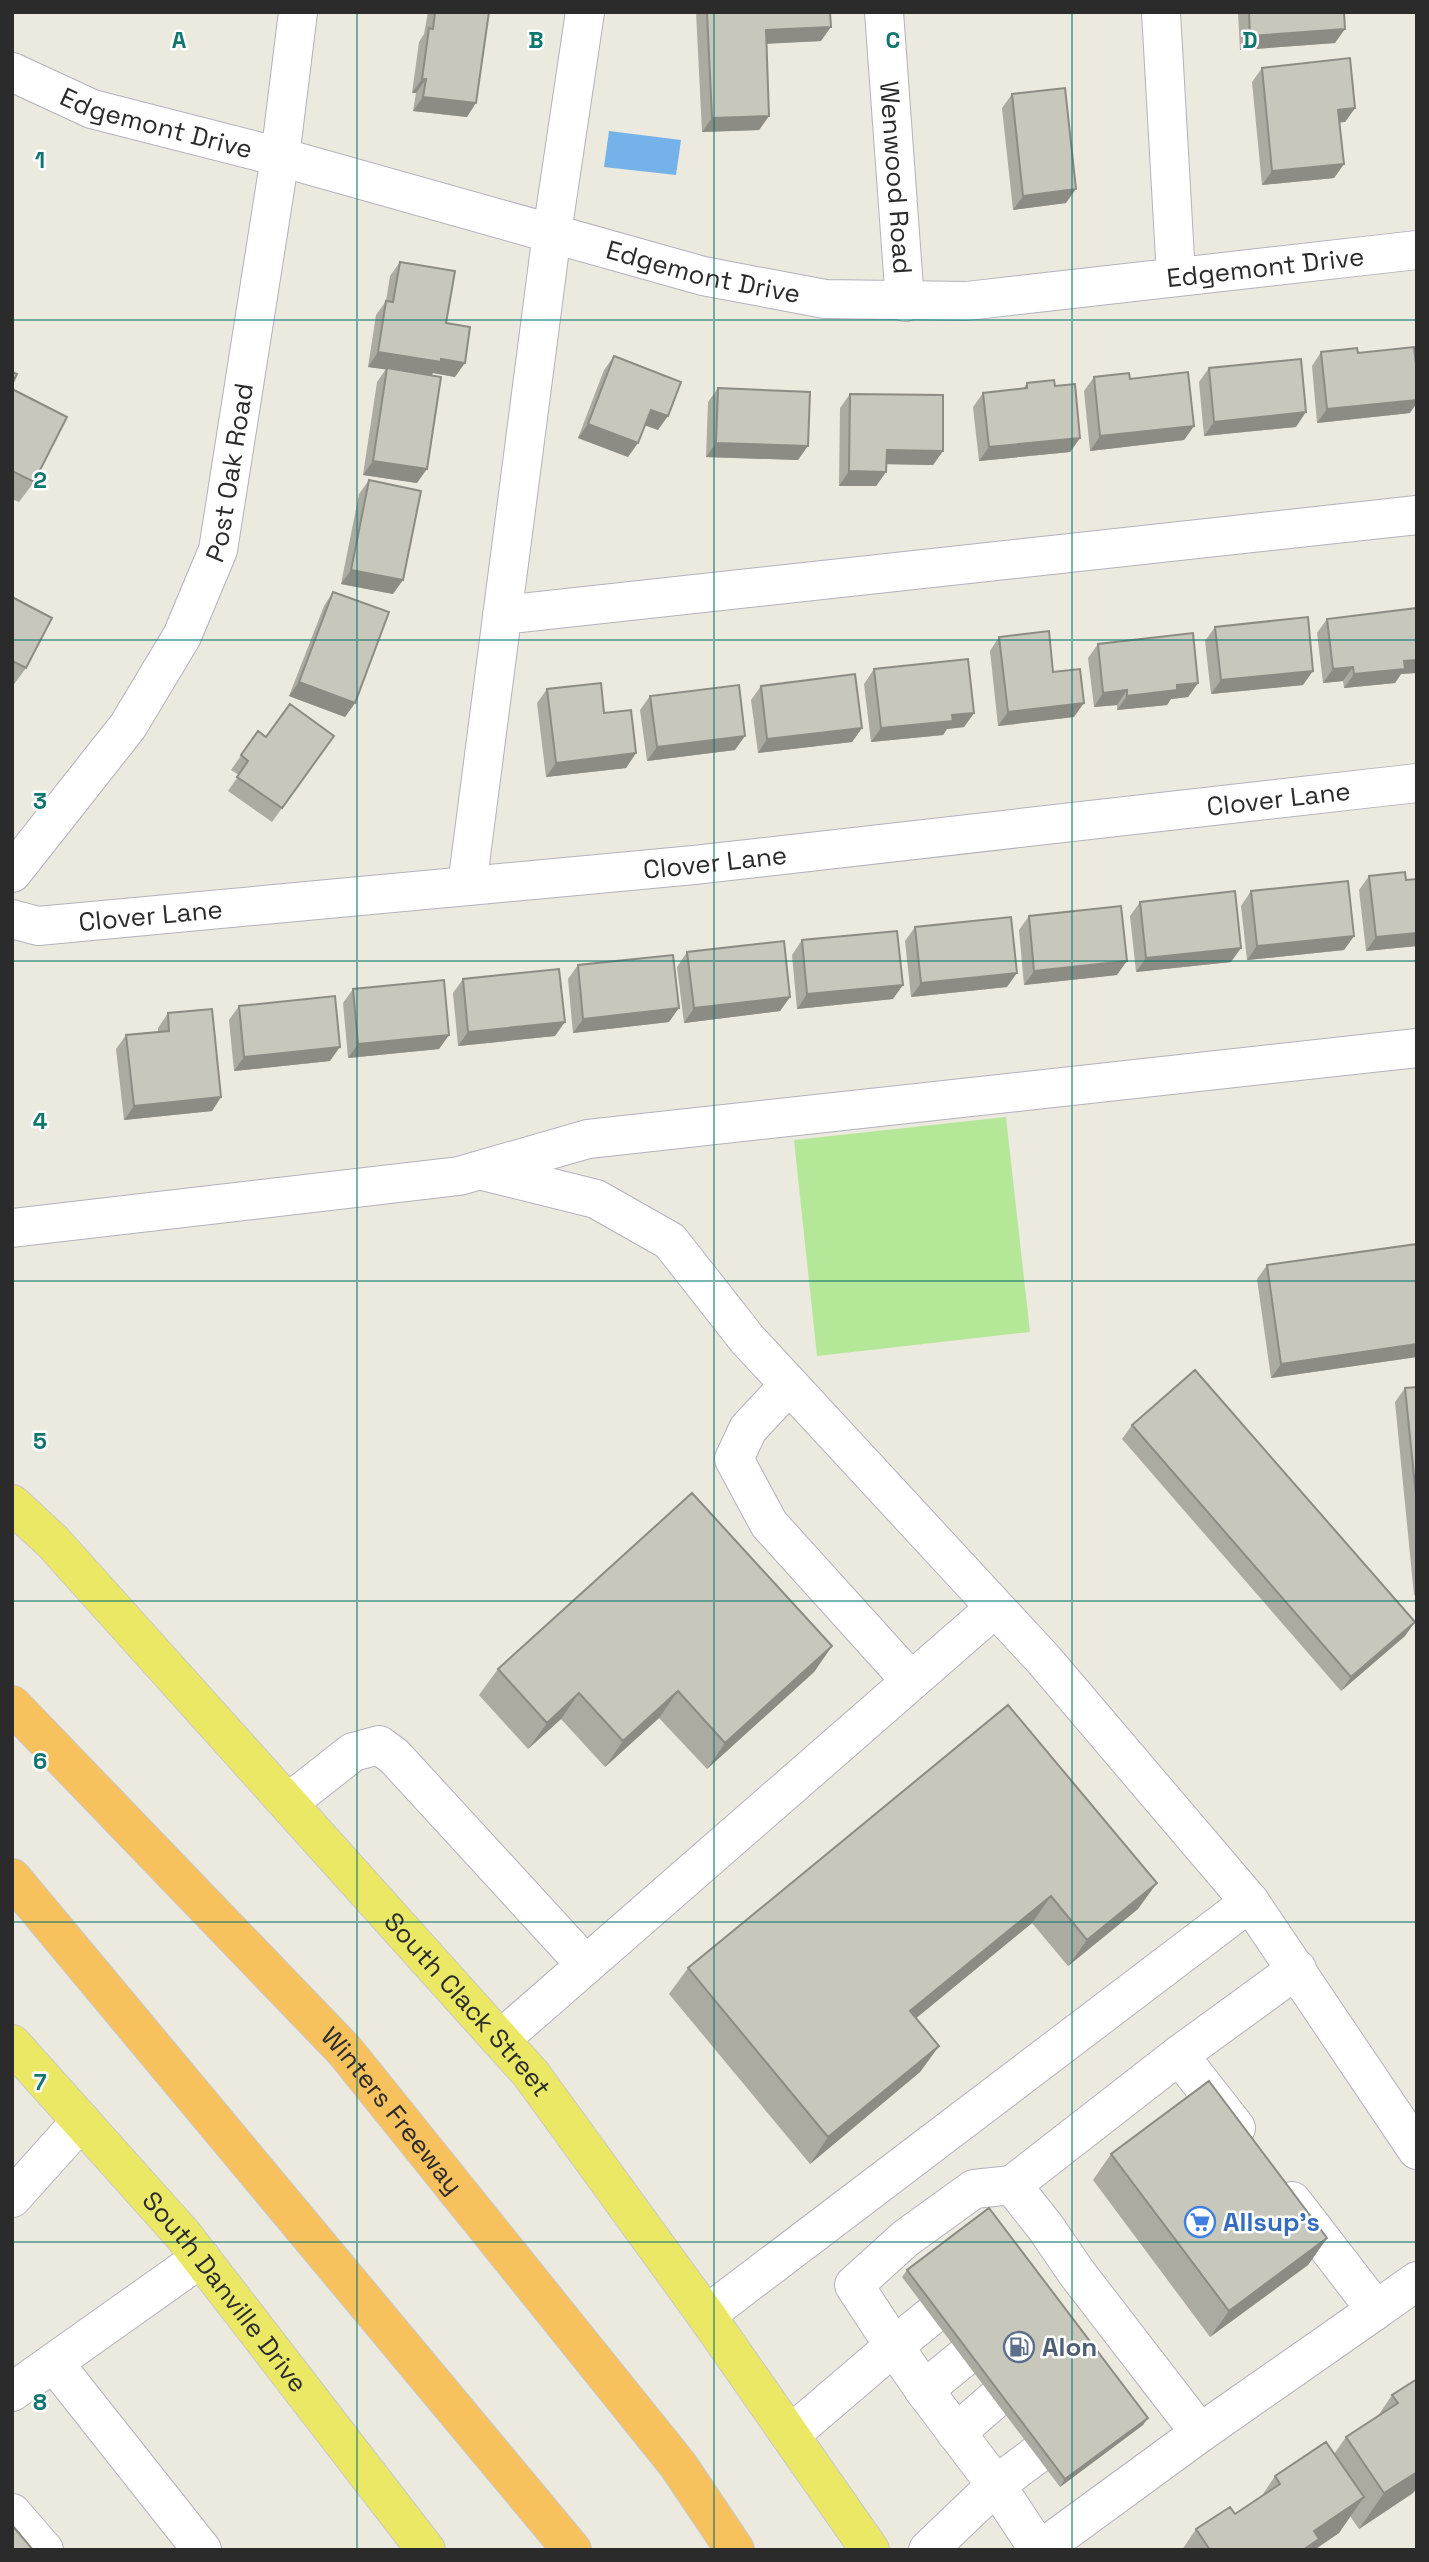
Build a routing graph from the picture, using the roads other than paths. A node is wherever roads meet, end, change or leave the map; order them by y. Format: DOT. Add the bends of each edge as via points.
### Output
graph roads {
  1 [pos="298,12"];
  2 [pos="585,12"];
  3 [pos="884,12"];
  4 [pos="1161,12"];
  5 [pos="12,72"];
  6 [pos="280,157"];
  7 [pos="552,233"];
  8 [pos="1417,250"];
  9 [pos="1176,276"];
  10 [pos="905,302"];
  11 [pos="1417,515"];
  12 [pos="502,615"];
  13 [pos="1417,783"];
  14 [pos="12,873"];
  15 [pos="467,886"];
  16 [pos="12,919"];
  17 [pos="1417,1048"];
  18 [pos="470,1173"];
  19 [pos="12,1228"];
  20 [pos="789,1385"];
  21 [pos="12,1504"];
  22 [pos="995,1608"];
  23 [pos="911,1681"];
  24 [pos="12,1705"];
  25 [pos="288,1803"];
  26 [pos="12,1878"];
  27 [pos="1250,1902"];
  28 [pos="586,1965"];
  29 [pos="1297,1969"];
  30 [pos="501,2039"];
  31 [pos="12,2044"];
  32 [pos="1179,2055"];
  33 [pos="81,2121"];
  34 [pos="1417,2150"];
  35 [pos="1012,2185"];
  36 [pos="865,2196"];
  37 [pos="12,2198"];
  38 [pos="906,2238"];
  39 [pos="201,2258"];
  40 [pos="1076,2272"];
  41 [pos="1417,2281"];
  42 [pos="1045,2296"];
  43 [pos="1376,2310"];
  44 [pos="1107,2312"];
  45 [pos="706,2315"];
  46 [pos="931,2316"];
  47 [pos="1076,2337"];
  48 [pos="894,2346"];
  49 [pos="963,2358"];
  50 [pos="54,2362"];
  51 [pos="1148,2365"];
  52 [pos="924,2389"];
  53 [pos="1117,2391"];
  54 [pos="12,2392"];
  55 [pos="994,2400"];
  56 [pos="956,2433"];
  57 [pos="1200,2433"];
  58 [pos="790,2435"];
  59 [pos="1037,2455"];
  60 [pos="996,2485"];
  61 [pos="12,2513"];
  62 [pos="44,2550"];
  63 [pos="202,2550"];
  64 [pos="426,2550"];
  65 [pos="572,2550"];
  66 [pos="735,2550"];
  67 [pos="870,2550"];
  68 [pos="928,2550"];
  69 [pos="1039,2550"];
  1 -- 6 [label="street, Post Oak Road"];
  2 -- 7 [label="street"];
  3 -- 10 [label="street, Wenwood Road"];
  4 -- 9 [label="street"];
  5 -- 6 [label="street, Edgemont Drive" via="92,109"];
  6 -- 7 [label="street, Edgemont Drive"];
  6 -- 14 [label="street, Post Oak Road" via="218,550 182,636 128,726"];
  7 -- 10 [label="street, Edgemont Drive" via="717,278 825,299"];
  7 -- 12 [label="street"];
  8 -- 9 [label="street, Edgemont Drive"];
  9 -- 10 [label="street, Edgemont Drive" via="967,301"];
  11 -- 12 [label="street"];
  12 -- 15 [label="street"];
  13 -- 15 [label="street, Clover Lane" via="694,865"];
  15 -- 16 [label="street, Clover Lane" via="38,926"];
  17 -- 18 [label="street" via="588,1139"];
  18 -- 19 [label="street"];
  18 -- 20 [label="street" via="596,1199 670,1241"];
  20 -- 22 [label="street"];
  20 -- 23 [label="street" via="748,1429 734,1459 769,1524"];
  21 -- 25 [label="main road, South Clack Street" via="53,1542"];
  22 -- 23 [label="street"];
  22 -- 27 [label="street"];
  23 -- 28 [label="street"];
  24 -- 66 [label="highway, Winters Freeway" via="345,2051 678,2465"];
  25 -- 28 [label="street" via="353,1752 379,1745"];
  25 -- 30 [label="main road, South Clack Street"];
  26 -- 65 [label="highway"];
  27 -- 29 [label="street"];
  27 -- 36 [label="street"];
  28 -- 30 [label="street"];
  29 -- 32 [label="street"];
  29 -- 34 [label="street"];
  30 -- 45 [label="main road, South Clack Street"];
  31 -- 33 [label="main road, South Danville Drive"];
  32 -- 35 [label="street"];
  32 -- 43 [label="street"];
  33 -- 37 [label="street"];
  33 -- 39 [label="main road, South Danville Drive"];
  35 -- 38 [label="street" via="974,2189"];
  35 -- 40 [label="street" via="1035,2236"];
  36 -- 38 [label="street"];
  36 -- 45 [label="street"];
  38 -- 48 [label="street" via="854,2285"];
  39 -- 50 [label="street"];
  39 -- 64 [label="main road, South Danville Drive"];
  40 -- 42 [label="street"];
  40 -- 44 [label="street"];
  41 -- 43 [label="street"];
  43 -- 57 [label="street"];
  44 -- 47 [label="street"];
  44 -- 51 [label="street"];
  45 -- 58 [label="main road, South Clack Street"];
  46 -- 48 [label="street"];
  48 -- 52 [label="street"];
  48 -- 58 [label="street"];
  49 -- 52 [label="street"];
  50 -- 54 [label="street"];
  50 -- 63 [label="street"];
  51 -- 53 [label="street"];
  51 -- 57 [label="street"];
  52 -- 56 [label="street"];
  55 -- 56 [label="street"];
  56 -- 60 [label="street"];
  57 -- 69 [label="street"];
  58 -- 67 [label="main road, South Clack Street"];
  59 -- 60 [label="street"];
  60 -- 68 [label="street"];
  60 -- 69 [label="street"];
  61 -- 62 [label="street"];
}
